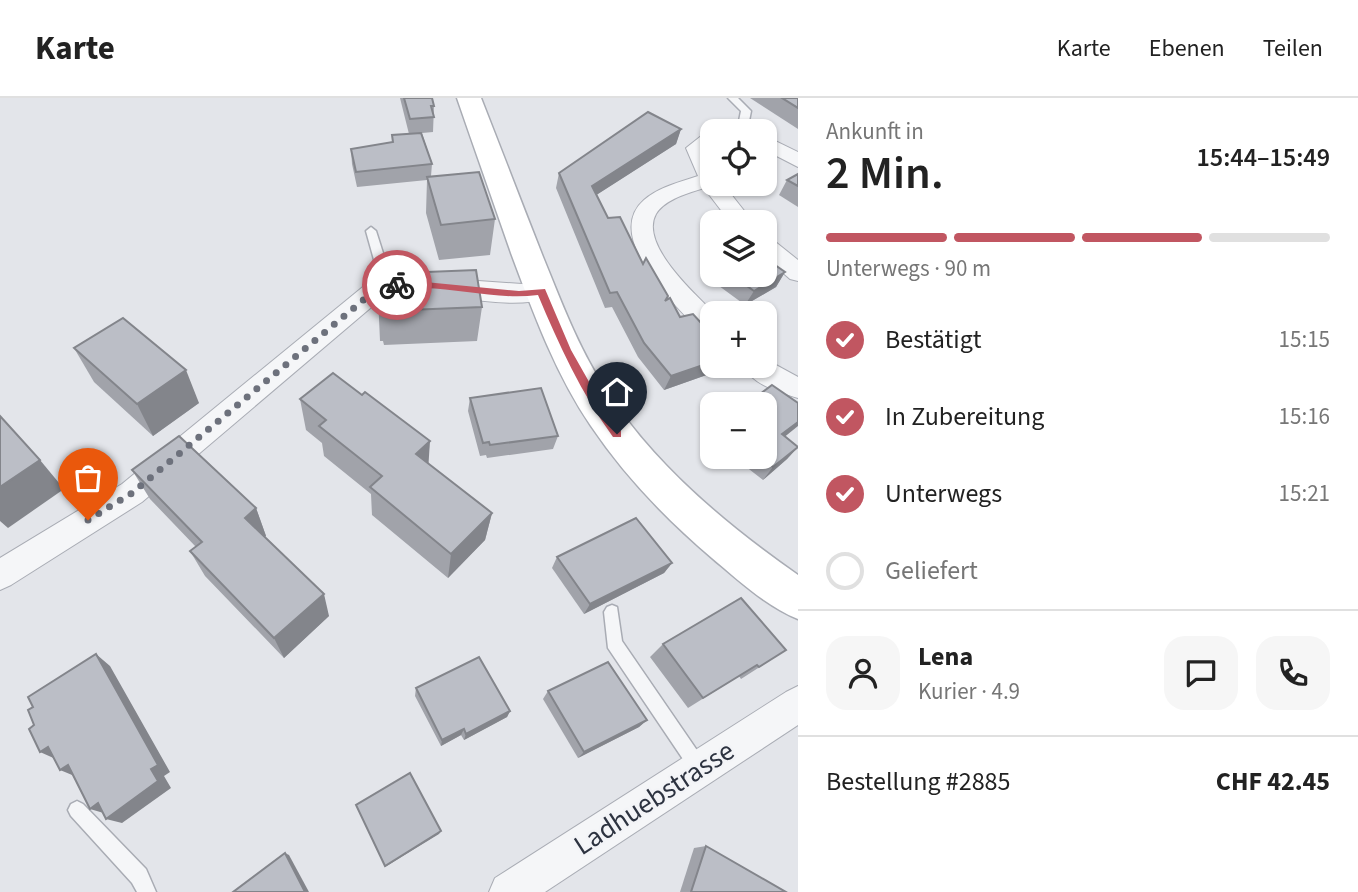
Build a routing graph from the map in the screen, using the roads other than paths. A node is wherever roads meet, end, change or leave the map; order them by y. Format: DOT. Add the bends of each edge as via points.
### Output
graph roads {
  1 [pos="469,98"];
  2 [pos="733,98"];
  3 [pos="744,119"];
  4 [pos="777,149"];
  5 [pos="798,161"];
  6 [pos="700,186"];
  7 [pos="722,196"];
  8 [pos="733,210"];
  9 [pos="371,231"];
  10 [pos="777,255"];
  11 [pos="798,273"];
  12 [pos="396,285"];
  13 [pos="541,292"];
  14 [pos="700,314"];
  15 [pos="774,378"];
  16 [pos="798,388"];
  17 [pos="0,575"];
  18 [pos="798,599"];
  19 [pos="612,612"];
  20 [pos="798,704"];
  21 [pos="700,769"];
  22 [pos="77,810"];
  23 [pos="146,892"];
  24 [pos="509,892"];
  1 -- 13 [label="main road"];
  2 -- 3 [label="lane" via="746,111"];
  4 -- 5 [label="street"];
  6 -- 14 [label="street" via="653,204 644,213 641,232 650,256"];
  7 -- 8 [label="street"];
  9 -- 12 [label="lane" via="384,274"];
  10 -- 11 [label="street"];
  12 -- 13 [label="street"];
  12 -- 17 [label="street" via="373,292 132,493"];
  13 -- 18 [label="main road" via="572,361 633,456 699,522"];
  15 -- 16 [label="street"];
  19 -- 21 [label="lane" via="614,643"];
  20 -- 21 [label="street, Ladhuebstrasse"];
  21 -- 24 [label="street, Ladhuebstrasse"];
  22 -- 23 [label="lane" via="139,876"];
}
